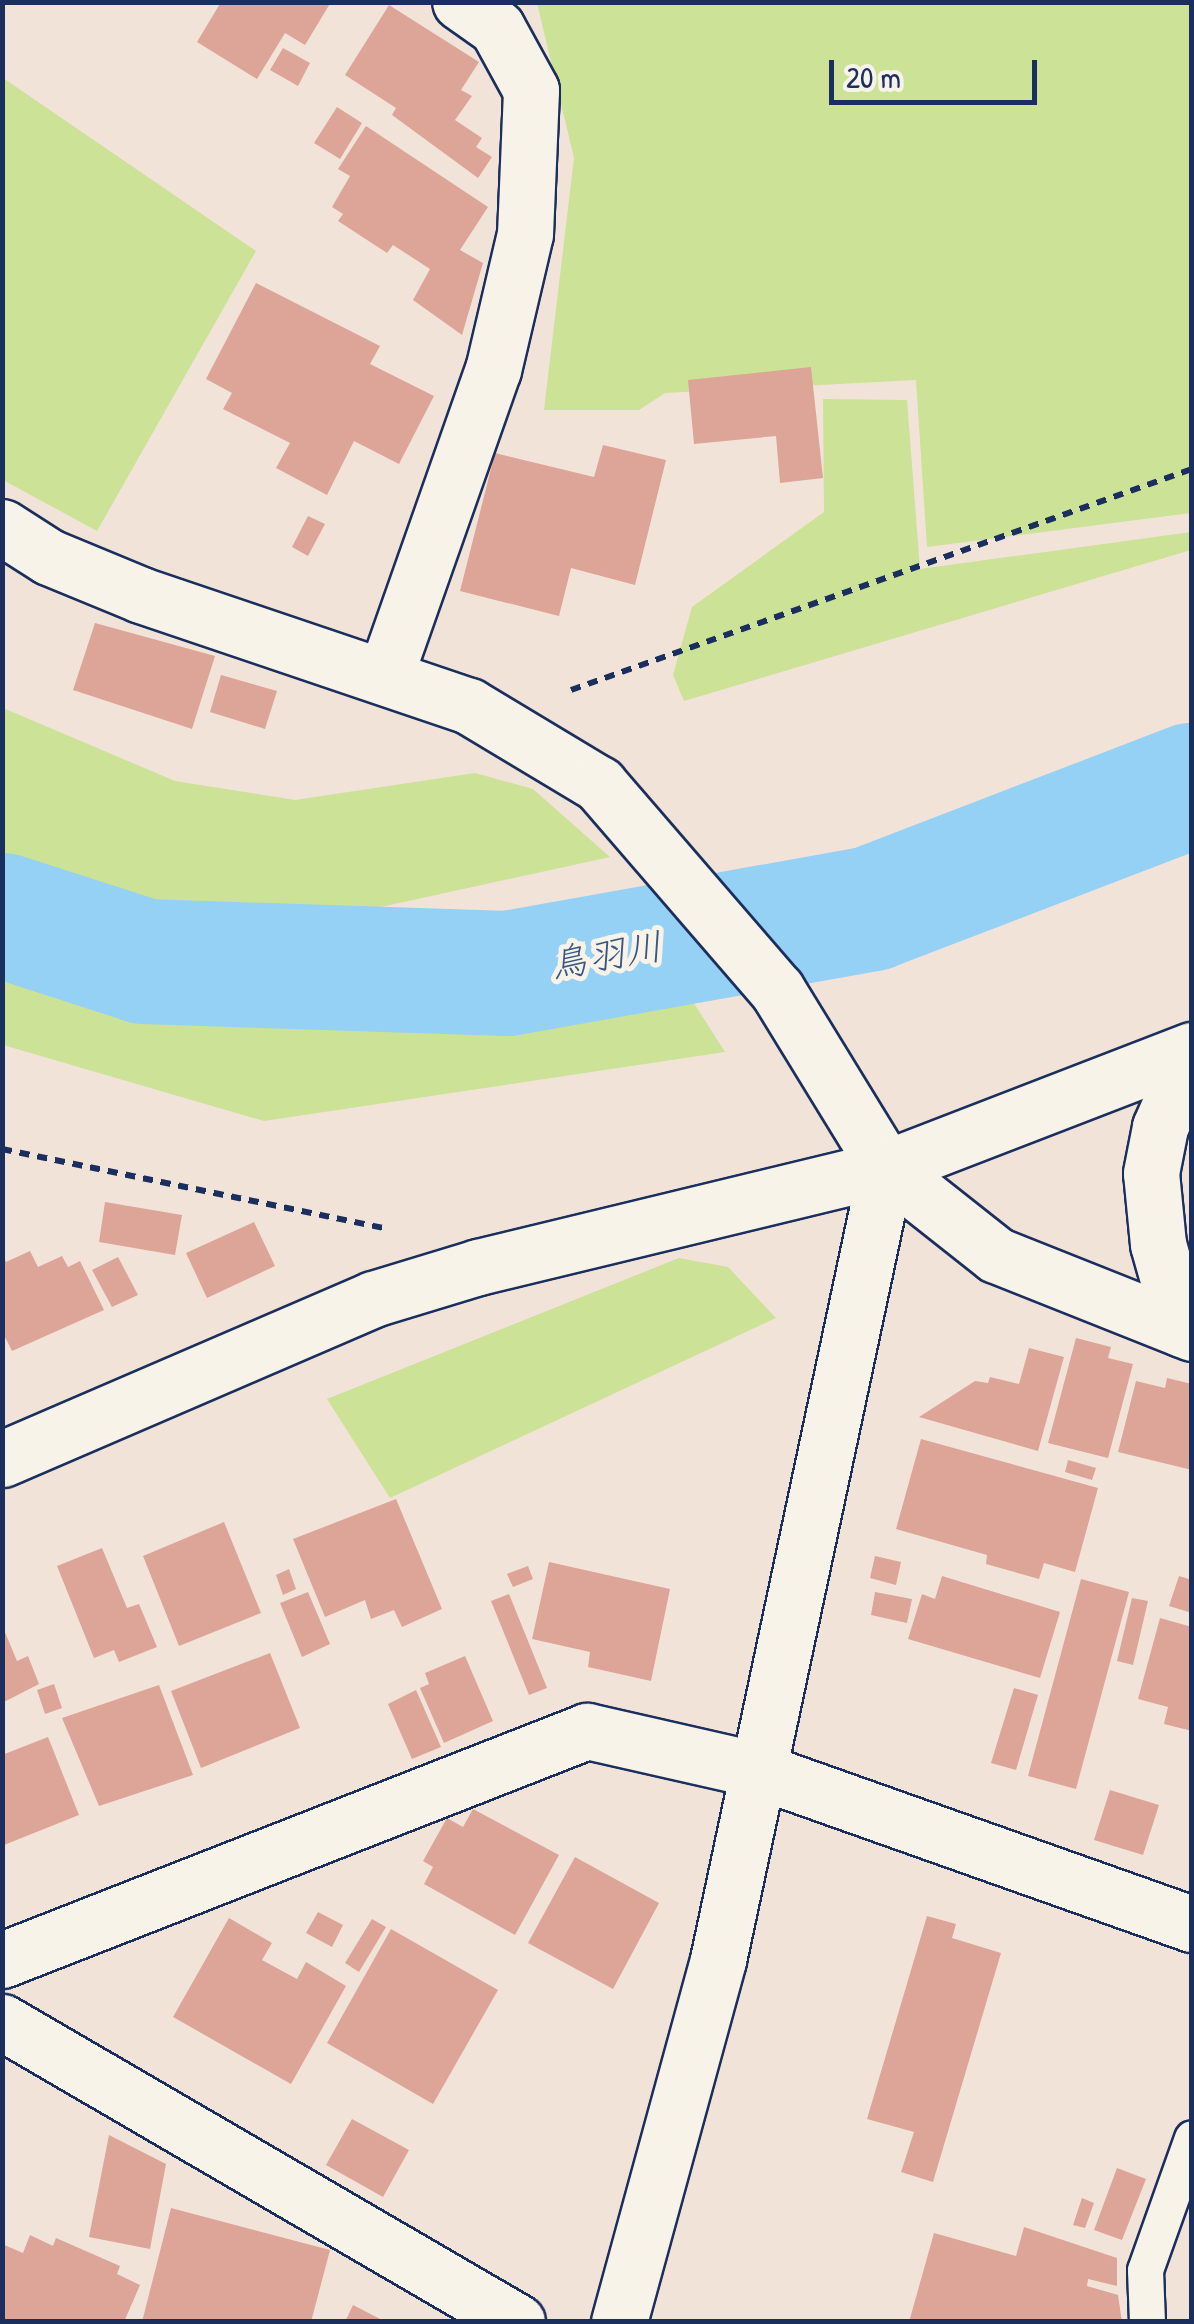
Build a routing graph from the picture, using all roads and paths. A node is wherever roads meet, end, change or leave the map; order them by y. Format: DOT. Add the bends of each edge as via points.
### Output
graph roads {
  1 [pos="460,2"];
  2 [pos="1192,469"];
  3 [pos="2,527"];
  4 [pos="385,676"];
  5 [pos="495,724"];
  6 [pos="1192,1052"];
  7 [pos="2,1148"];
  8 [pos="886,1168"];
  9 [pos="388,1230"];
  10 [pos="1187,1331"];
  11 [pos="2,1459"];
  12 [pos="754,1769"];
  13 [pos="1192,1924"];
  14 [pos="2,1960"];
  15 [pos="2,2022"];
  16 [pos="1192,2138"];
  17 [pos="517,2322"];
  18 [pos="619,2322"];
  19 [pos="1147,2322"];
  1 -- 4 [label="street" via="496,28 531,90 525,234 493,370"];
  2 -- 5 [label="path"];
  3 -- 4 [label="street" via="48,557 142,595"];
  4 -- 5 [label="street"];
  5 -- 8 [label="street" via="599,784 777,990"];
  6 -- 8 [label="street"];
  6 -- 10 [label="street" via="1160,1127 1151,1174 1158,1244"];
  7 -- 9 [label="path"];
  8 -- 10 [label="street" via="996,1255"];
  8 -- 11 [label="street" via="478,1266 373,1299"];
  8 -- 12 [label="street"];
  12 -- 13 [label="street"];
  12 -- 14 [label="street" via="587,1731"];
  12 -- 18 [label="street" via="718,1960"];
  15 -- 17 [label="street"];
  16 -- 19 [label="lane" via="1145,2270"];
}
